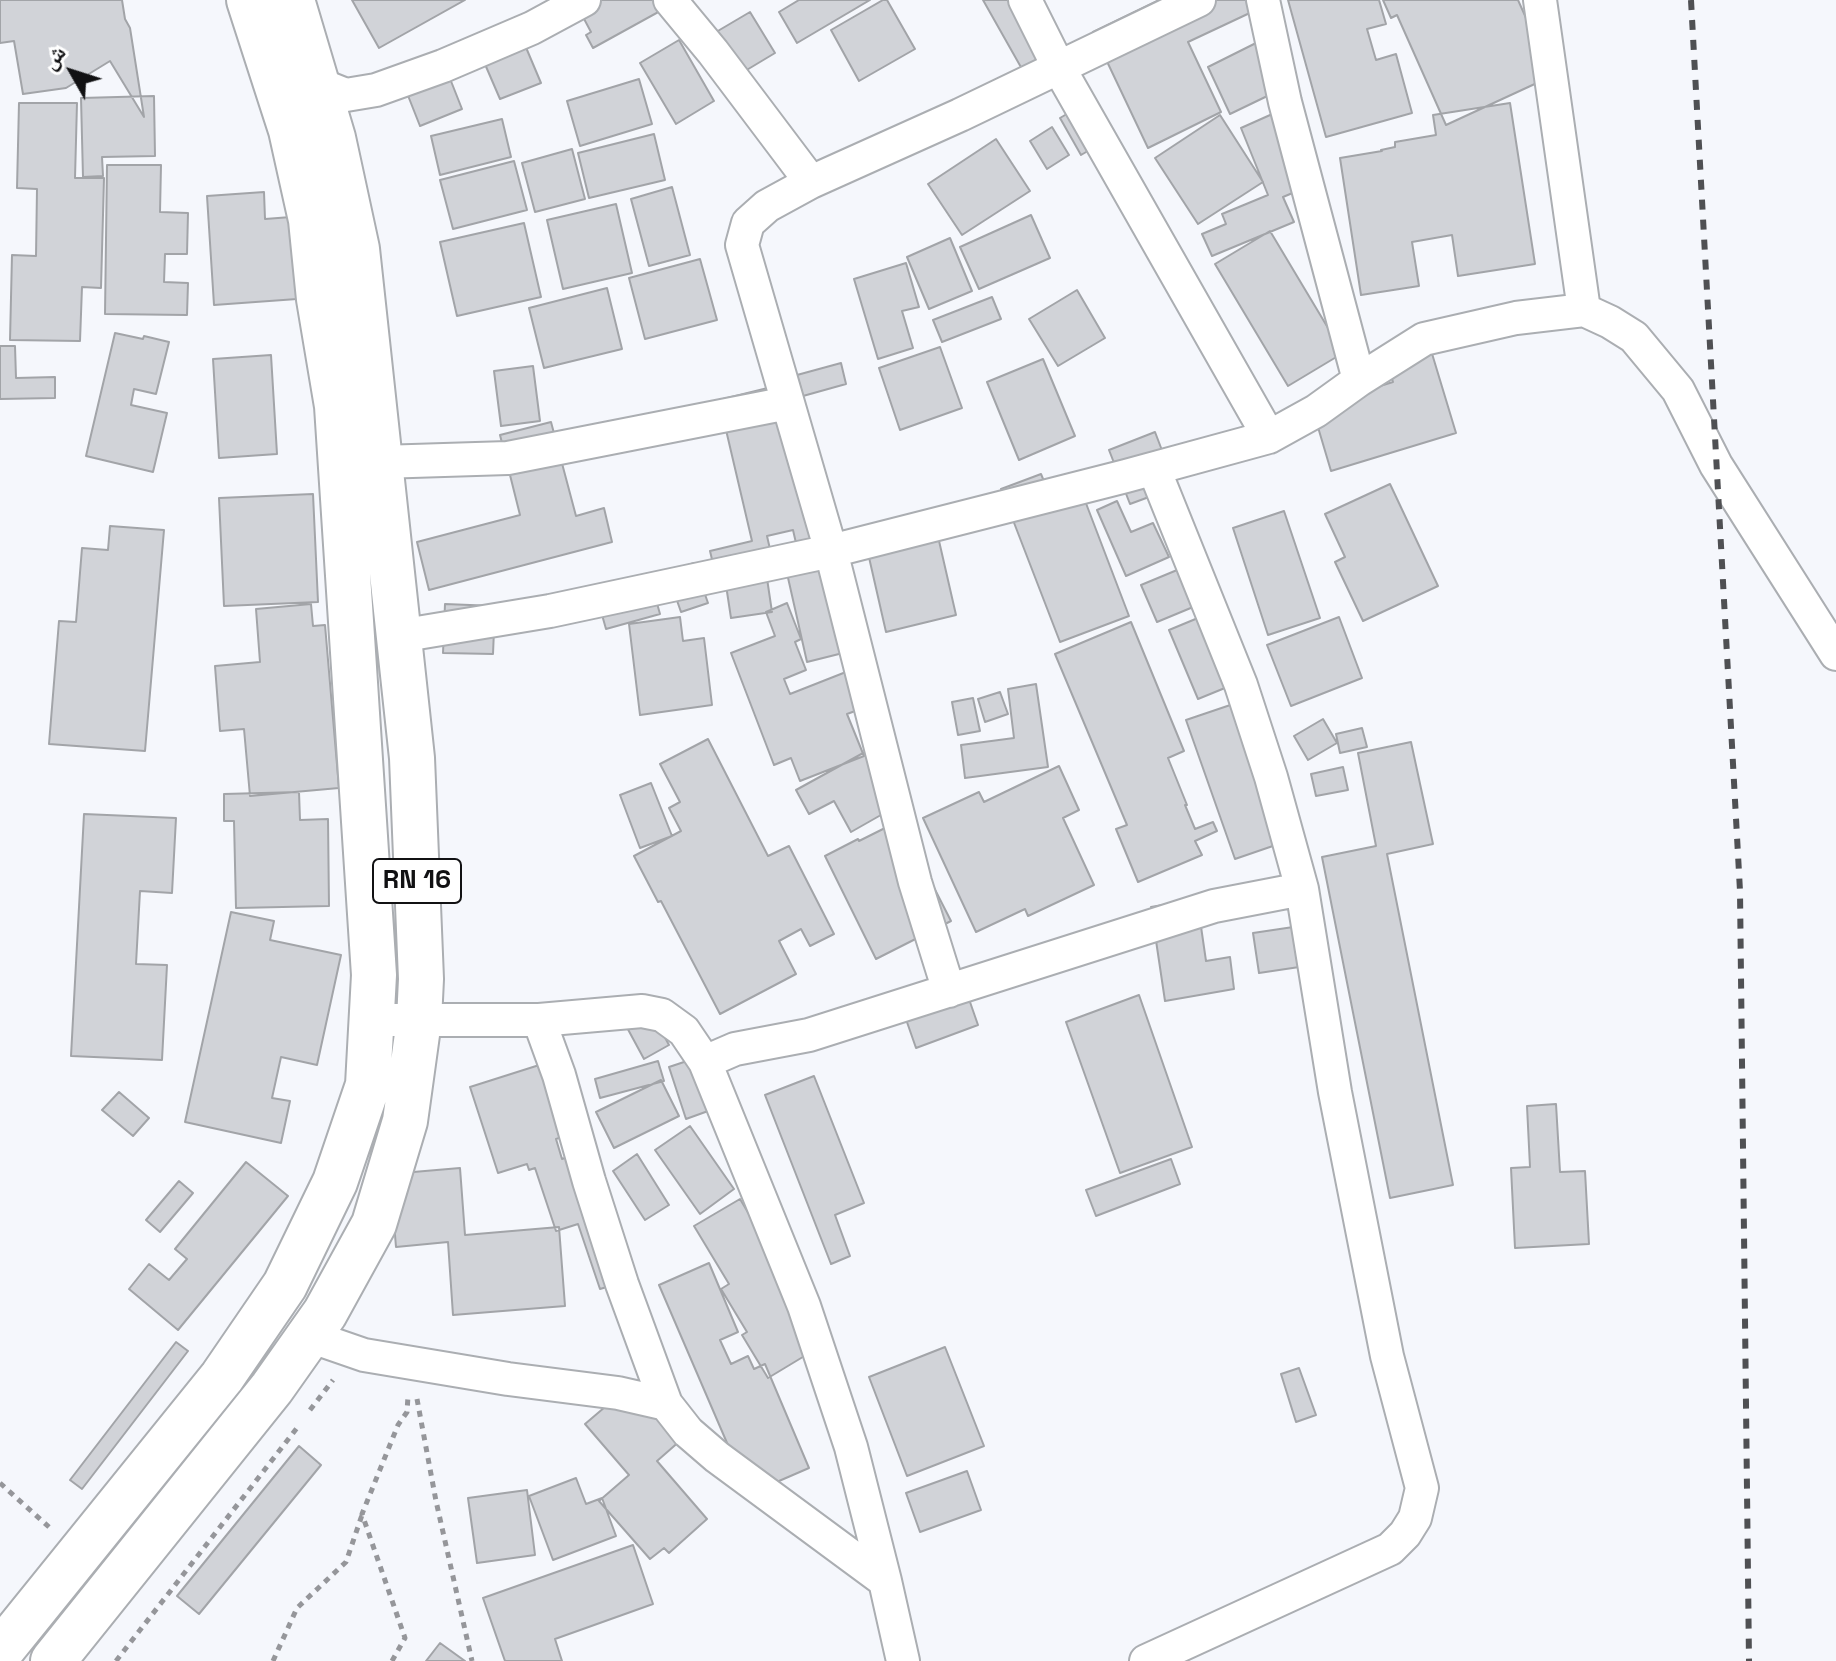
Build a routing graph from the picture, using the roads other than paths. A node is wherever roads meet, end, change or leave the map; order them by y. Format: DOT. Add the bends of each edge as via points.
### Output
graph roads {
  1 [pos="249,0"];
  2 [pos="292,0"];
  3 [pos="584,0"];
  4 [pos="670,0"];
  5 [pos="1025,0"];
  6 [pos="1199,0"];
  7 [pos="1263,0"];
  8 [pos="1540,0"];
  9 [pos="1059,68"];
  10 [pos="297,84"];
  11 [pos="811,182"];
  12 [pos="1584,310"];
  13 [pos="1359,380"];
  14 [pos="788,403"];
  15 [pos="1269,437"];
  16 [pos="380,462"];
  17 [pos="1154,469"];
  18 [pos="831,551"];
  19 [pos="399,636"];
  20 [pos="1836,654"];
  21 [pos="1302,889"];
  22 [pos="949,991"];
  23 [pos="371,1020"];
  24 [pos="419,1020"];
  25 [pos="539,1020"];
  26 [pos="705,1062"];
  27 [pos="309,1336"];
  28 [pos="233,1363"];
  29 [pos="272,1388"];
  30 [pos="666,1404"];
  31 [pos="885,1581"];
  32 [pos="0,1652"];
  33 [pos="53,1661"];
  34 [pos="903,1661"];
  35 [pos="1146,1661"];
  1 -- 10 [label="main road, RN 16"];
  2 -- 10 [label="main road, RN 16"];
  3 -- 10 [label="street" via="532,28 376,90 346,95"];
  4 -- 11 [label="street"];
  5 -- 9 [label="street"];
  6 -- 9 [label="street"];
  7 -- 13 [label="street"];
  8 -- 12 [label="street"];
  9 -- 11 [label="street"];
  9 -- 15 [label="street"];
  10 -- 16 [label="main road, RN 16" via="333,138 357,249"];
  10 -- 23 [label="main road, RN 16" via="291,130 311,220 337,406 373,960"];
  11 -- 14 [label="street" via="748,223 742,245"];
  12 -- 13 [label="street" via="1516,318 1424,339"];
  12 -- 20 [label="street" via="1634,337 1678,390 1716,465"];
  13 -- 15 [label="street"];
  14 -- 16 [label="street" via="508,458"];
  14 -- 18 [label="street"];
  15 -- 17 [label="street"];
  16 -- 19 [label="main road, RN 16"];
  17 -- 18 [label="street"];
  17 -- 21 [label="street" via="1241,685"];
  18 -- 19 [label="street" via="550,611"];
  18 -- 22 [label="street" via="915,882"];
  19 -- 24 [label="main road, RN 16" via="412,758"];
  21 -- 22 [label="street" via="1214,906"];
  21 -- 35 [label="street" via="1387,1356 1422,1488 1415,1518 1390,1549"];
  22 -- 26 [label="street" via="809,1035 735,1049"];
  23 -- 24 [label="street"];
  23 -- 28 [label="main road, RN 16" via="368,1085 335,1182 285,1285"];
  24 -- 25 [label="street"];
  24 -- 27 [label="main road, RN 16" via="405,1121 374,1224"];
  25 -- 26 [label="street" via="642,1011 662,1015 684,1031"];
  25 -- 30 [label="street" via="622,1284"];
  26 -- 31 [label="street" via="804,1306 851,1447"];
  27 -- 29 [label="main road, RN 16"];
  27 -- 30 [label="street" via="364,1355"];
  28 -- 29 [label="main road"];
  28 -- 32 [label="main road, RN 16"];
  29 -- 33 [label="main road, RN 16"];
  30 -- 31 [label="street" via="717,1457"];
  31 -- 34 [label="street"];
}
